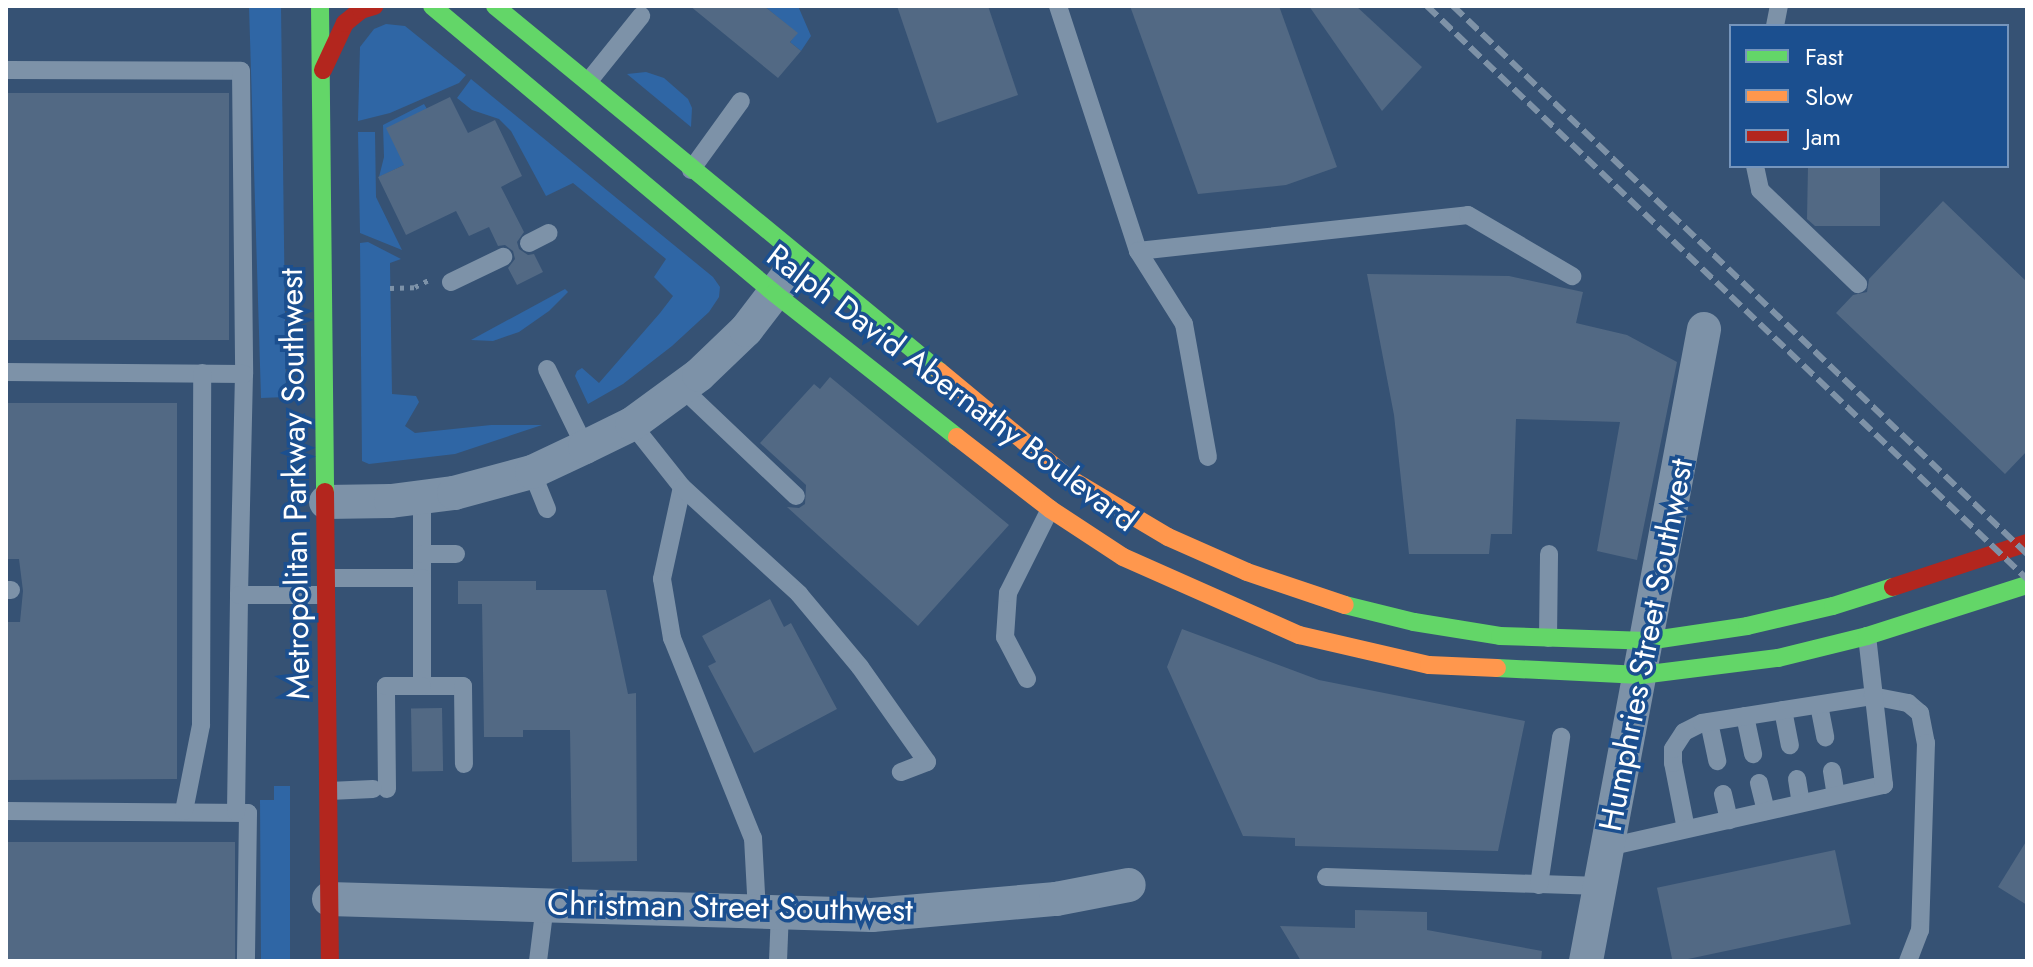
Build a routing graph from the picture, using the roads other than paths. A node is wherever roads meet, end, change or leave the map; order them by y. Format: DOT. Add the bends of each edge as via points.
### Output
graph roads {
  1 [pos="320,6"];
  2 [pos="374,6"];
  3 [pos="432,6"];
  4 [pos="495,6"];
  5 [pos="1058,6"];
  6 [pos="641,16"];
  7 [pos="6,70"];
  8 [pos="321,75"];
  9 [pos="587,83"];
  10 [pos="741,101"];
  11 [pos="1755,168"];
  12 [pos="691,170"];
  13 [pos="549,233"];
  14 [pos="529,243"];
  15 [pos="1138,251"];
  16 [pos="503,257"];
  17 [pos="802,257"];
  18 [pos="1572,276"];
  19 [pos="451,282"];
  20 [pos="1858,284"];
  21 [pos="774,293"];
  22 [pos="1704,329"];
  23 [pos="547,369"];
  24 [pos="6,372"];
  25 [pos="202,373"];
  26 [pos="244,374"];
  27 [pos="682,388"];
  28 [pos="632,424"];
  29 [pos="585,447"];
  30 [pos="1208,457"];
  31 [pos="532,472"];
  32 [pos="1067,477"];
  33 [pos="682,487"];
  34 [pos="796,496"];
  35 [pos="422,497"];
  36 [pos="326,502"];
  37 [pos="547,509"];
  38 [pos="1050,509"];
  39 [pos="2027,543"];
  40 [pos="422,554"];
  41 [pos="456,554"];
  42 [pos="1549,554"];
  43 [pos="422,578"];
  44 [pos="2027,585"];
  45 [pos="327,587"];
  46 [pos="239,595"];
  47 [pos="1867,636"];
  48 [pos="1548,638"];
  49 [pos="1647,641"];
  50 [pos="1641,675"];
  51 [pos="1027,679"];
  52 [pos="422,686"];
  53 [pos="1872,696"];
  54 [pos="1819,705"];
  55 [pos="1783,710"];
  56 [pos="1745,716"];
  57 [pos="1709,722"];
  58 [pos="1561,737"];
  59 [pos="1825,737"];
  60 [pos="1790,745"];
  61 [pos="1753,754"];
  62 [pos="1717,761"];
  63 [pos="464,764"];
  64 [pos="1832,771"];
  65 [pos="901,772"];
  66 [pos="1797,779"];
  67 [pos="1759,783"];
  68 [pos="329,791"];
  69 [pos="1723,794"];
  70 [pos="1836,795"];
  71 [pos="1801,803"];
  72 [pos="6,811"];
  73 [pos="184,811"];
  74 [pos="1766,811"];
  75 [pos="236,812"];
  76 [pos="1729,820"];
  77 [pos="1686,829"];
  78 [pos="1608,847"];
  79 [pos="1326,877"];
  80 [pos="1129,885"];
  81 [pos="1539,885"];
  82 [pos="1601,886"];
  83 [pos="329,899"];
  84 [pos="545,905"];
  85 [pos="768,912"];
  86 [pos="246,961"];
  87 [pos="330,961"];
  88 [pos="538,961"];
  89 [pos="778,961"];
  90 [pos="1586,961"];
  91 [pos="1908,961"];
  1 -- 8 [label="main road, Metropolitan Parkway Southwest"];
  2 -- 8 [label="main road" via="345,23"];
  3 -- 21 [label="main road, Ralph David Abernathy Boulevard"];
  4 -- 9 [label="main road, Ralph David Abernathy Boulevard"];
  5 -- 15 [label="lane"];
  6 -- 9 [label="lane"];
  7 -- 26 [label="lane" via="241,71"];
  8 -- 36 [label="main road, Metropolitan Parkway Southwest"];
  9 -- 12 [label="main road, Ralph David Abernathy Boulevard"];
  10 -- 12 [label="lane"];
  11 -- 20 [label="lane" via="1760,190"];
  12 -- 17 [label="main road, Ralph David Abernathy Boulevard"];
  13 -- 14 [label="lane"];
  15 -- 18 [label="lane" via="1468,215"];
  15 -- 30 [label="lane" via="1184,324"];
  16 -- 19 [label="lane"];
  17 -- 21 [label="street"];
  17 -- 32 [label="main road, Ralph David Abernathy Boulevard"];
  21 -- 27 [label="street" via="746,330"];
  21 -- 38 [label="main road, Ralph David Abernathy Boulevard"];
  22 -- 49 [label="street, Humphries Street Southwest"];
  23 -- 29 [label="lane"];
  24 -- 25 [label="lane"];
  25 -- 26 [label="lane"];
  25 -- 73 [label="lane" via="201,725"];
  26 -- 46 [label="lane"];
  27 -- 28 [label="street"];
  27 -- 34 [label="lane"];
  28 -- 29 [label="street"];
  28 -- 33 [label="lane"];
  29 -- 31 [label="street"];
  31 -- 35 [label="street"];
  31 -- 37 [label="lane"];
  32 -- 38 [label="lane"];
  32 -- 48 [label="main road, Ralph David Abernathy Boulevard" via="1168,537 1329,601 1414,622"];
  33 -- 65 [label="lane" via="799,594 860,667 927,762"];
  33 -- 85 [label="lane" via="662,579 672,638 753,838"];
  35 -- 36 [label="street"];
  35 -- 40 [label="lane"];
  36 -- 45 [label="main road, Metropolitan Parkway Southwest"];
  38 -- 50 [label="main road, Ralph David Abernathy Boulevard" via="1123,557 1299,635 1429,665"];
  38 -- 51 [label="lane" via="1008,593 1005,637"];
  39 -- 49 [label="main road, Ralph David Abernathy Boulevard" via="1833,606"];
  40 -- 41 [label="lane"];
  40 -- 43 [label="lane"];
  42 -- 48 [label="lane"];
  43 -- 45 [label="lane"];
  43 -- 52 [label="lane"];
  44 -- 47 [label="main road, Ralph David Abernathy Boulevard"];
  45 -- 46 [label="lane"];
  45 -- 68 [label="main road, Metropolitan Parkway Southwest"];
  46 -- 75 [label="lane"];
  47 -- 50 [label="main road, Ralph David Abernathy Boulevard" via="1766,661"];
  47 -- 53 [label="lane"];
  48 -- 49 [label="main road, Ralph David Abernathy Boulevard"];
  49 -- 50 [label="street, Humphries Street Southwest"];
  50 -- 78 [label="street, Humphries Street Southwest"];
  52 -- 63 [label="lane" via="463,686"];
  52 -- 68 [label="lane" via="386,686 380,789"];
  53 -- 54 [label="lane"];
  53 -- 70 [label="lane" via="1884,785"];
  53 -- 91 [label="lane" via="1908,703 1920,713 1926,743 1920,930"];
  54 -- 55 [label="lane"];
  54 -- 59 [label="lane"];
  55 -- 56 [label="lane"];
  55 -- 60 [label="lane"];
  56 -- 57 [label="lane"];
  56 -- 61 [label="lane"];
  57 -- 62 [label="lane"];
  57 -- 77 [label="lane" via="1684,732 1673,749"];
  58 -- 81 [label="lane"];
  64 -- 70 [label="lane"];
  66 -- 71 [label="lane"];
  67 -- 74 [label="lane"];
  68 -- 83 [label="main road, Metropolitan Parkway Southwest"];
  69 -- 76 [label="lane"];
  70 -- 71 [label="lane"];
  71 -- 74 [label="lane"];
  72 -- 73 [label="lane"];
  73 -- 75 [label="lane"];
  74 -- 76 [label="lane"];
  75 -- 86 [label="lane" via="248,813"];
  76 -- 77 [label="lane"];
  77 -- 78 [label="lane"];
  78 -- 82 [label="street, Humphries Street Southwest"];
  79 -- 81 [label="lane"];
  80 -- 85 [label="street, Christman Street Southwest" via="1056,899 872,915"];
  81 -- 82 [label="lane"];
  82 -- 90 [label="street, Humphries Street Southwest"];
  83 -- 84 [label="street, Christman Street Southwest"];
  83 -- 87 [label="main road, Metropolitan Parkway Southwest"];
  84 -- 85 [label="street, Christman Street Southwest"];
  84 -- 88 [label="lane"];
  85 -- 89 [label="lane"];
}
